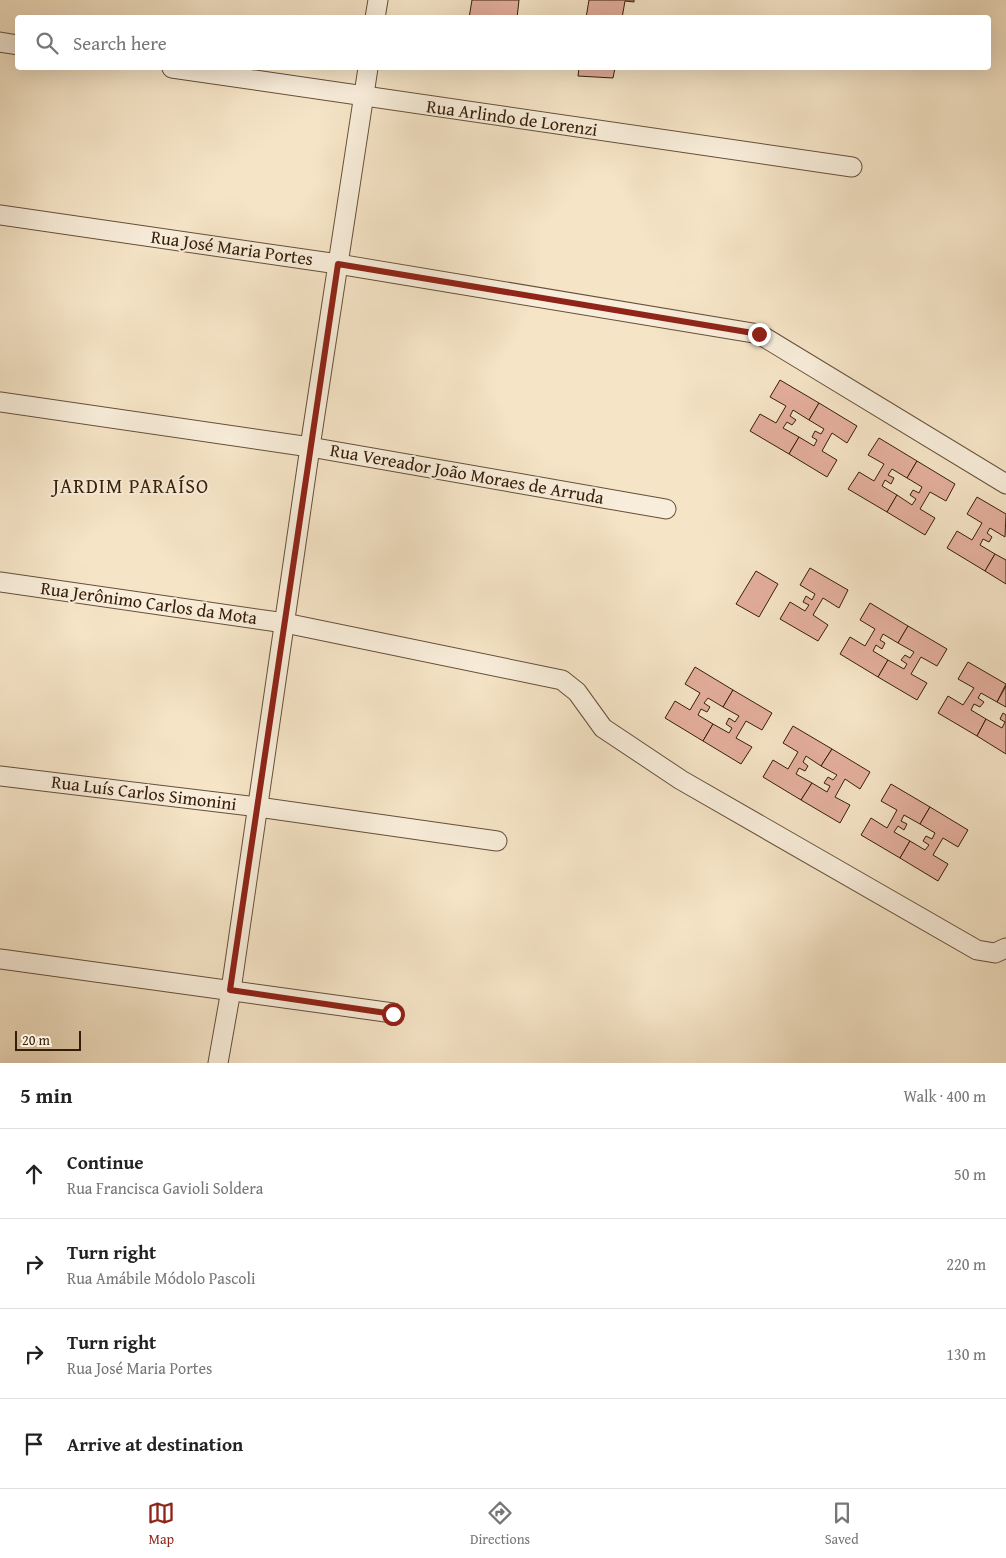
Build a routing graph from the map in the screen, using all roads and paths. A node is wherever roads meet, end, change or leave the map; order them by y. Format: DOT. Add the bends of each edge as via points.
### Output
graph roads {
  1 [pos="378,0"];
  2 [pos="376,15"];
  3 [pos="0,42"];
  4 [pos="15,44"];
  5 [pos="186,70"];
  6 [pos="368,70"];
  7 [pos="364,96"];
  8 [pos="852,168"];
  9 [pos="0,215"];
  10 [pos="338,264"];
  11 [pos="0,402"];
  12 [pos="310,447"];
  13 [pos="1006,484"];
  14 [pos="666,509"];
  15 [pos="0,582"];
  16 [pos="285,622"];
  17 [pos="0,776"];
  18 [pos="258,807"];
  19 [pos="497,840"];
  20 [pos="1006,948"];
  21 [pos="0,959"];
  22 [pos="230,990"];
  23 [pos="393,1014"];
  24 [pos="218,1063"];
  1 -- 2 [label="street"];
  3 -- 4 [label="street"];
  5 -- 7 [label="street, Rua Arlindo de Lorenzi"];
  6 -- 7 [label="street"];
  7 -- 8 [label="street, Rua Arlindo de Lorenzi"];
  7 -- 10 [label="street"];
  9 -- 10 [label="street, Rua José Maria Portes"];
  10 -- 12 [label="street"];
  10 -- 13 [label="street, Rua José Maria Portes" via="759,334"];
  11 -- 12 [label="street, Rua Vereador João Moraes de Arruda"];
  12 -- 14 [label="street, Rua Vereador João Moraes de Arruda"];
  12 -- 16 [label="street"];
  15 -- 16 [label="street, Rua Jerônimo Carlos da Mota"];
  16 -- 18 [label="street"];
  16 -- 20 [label="street, Rua Jerônimo Carlos da Mota" via="562,680 577,692 603,728 681,780 977,950 994,953"];
  17 -- 18 [label="street, Rua Luís Carlos Simonini"];
  18 -- 19 [label="street, Rua Luís Carlos Simonini"];
  18 -- 22 [label="street"];
  21 -- 22 [label="street"];
  22 -- 23 [label="street"];
  22 -- 24 [label="street"];
}
